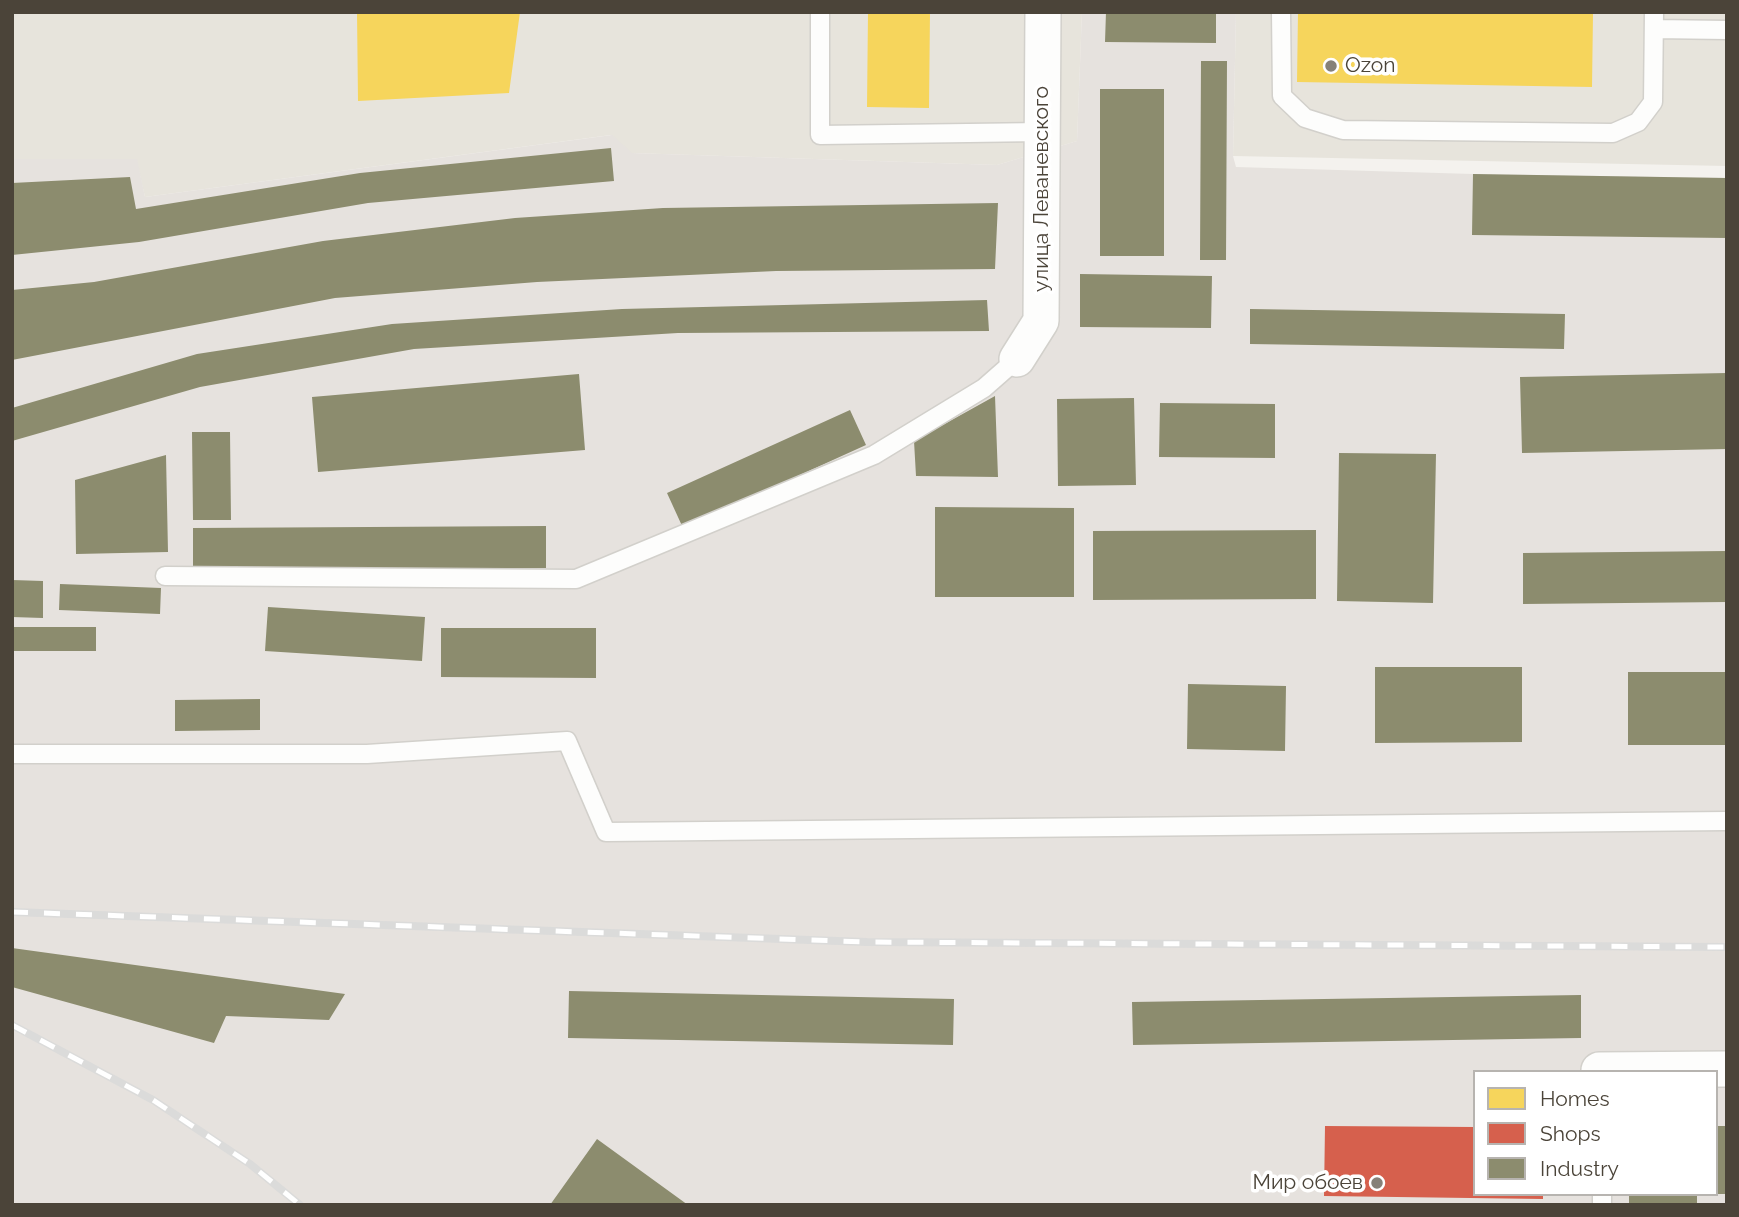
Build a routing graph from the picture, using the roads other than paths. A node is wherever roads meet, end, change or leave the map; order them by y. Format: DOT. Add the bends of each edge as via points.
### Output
graph roads {
  1 [pos="820,12"];
  2 [pos="1043,12"];
  3 [pos="1281,12"];
  4 [pos="1654,20"];
  5 [pos="1727,30"];
  6 [pos="1042,132"];
  7 [pos="1017,359"];
  8 [pos="165,576"];
  9 [pos="12,754"];
  10 [pos="1727,821"];
  11 [pos="1727,1069"];
  12 [pos="1663,1070"];
  1 -- 6 [label="lane" via="820,135"];
  2 -- 6 [label="street, улица Леваневского"];
  3 -- 4 [label="lane" via="1282,96 1305,118 1343,130 1613,134 1638,122 1653,102"];
  4 -- 5 [label="lane"];
  6 -- 7 [label="street, улица Леваневского" via="1041,321"];
  7 -- 8 [label="lane" via="984,388 874,455 576,579"];
  9 -- 10 [label="lane" via="368,754 568,741 606,832"];
  11 -- 12 [label="street"];
}
